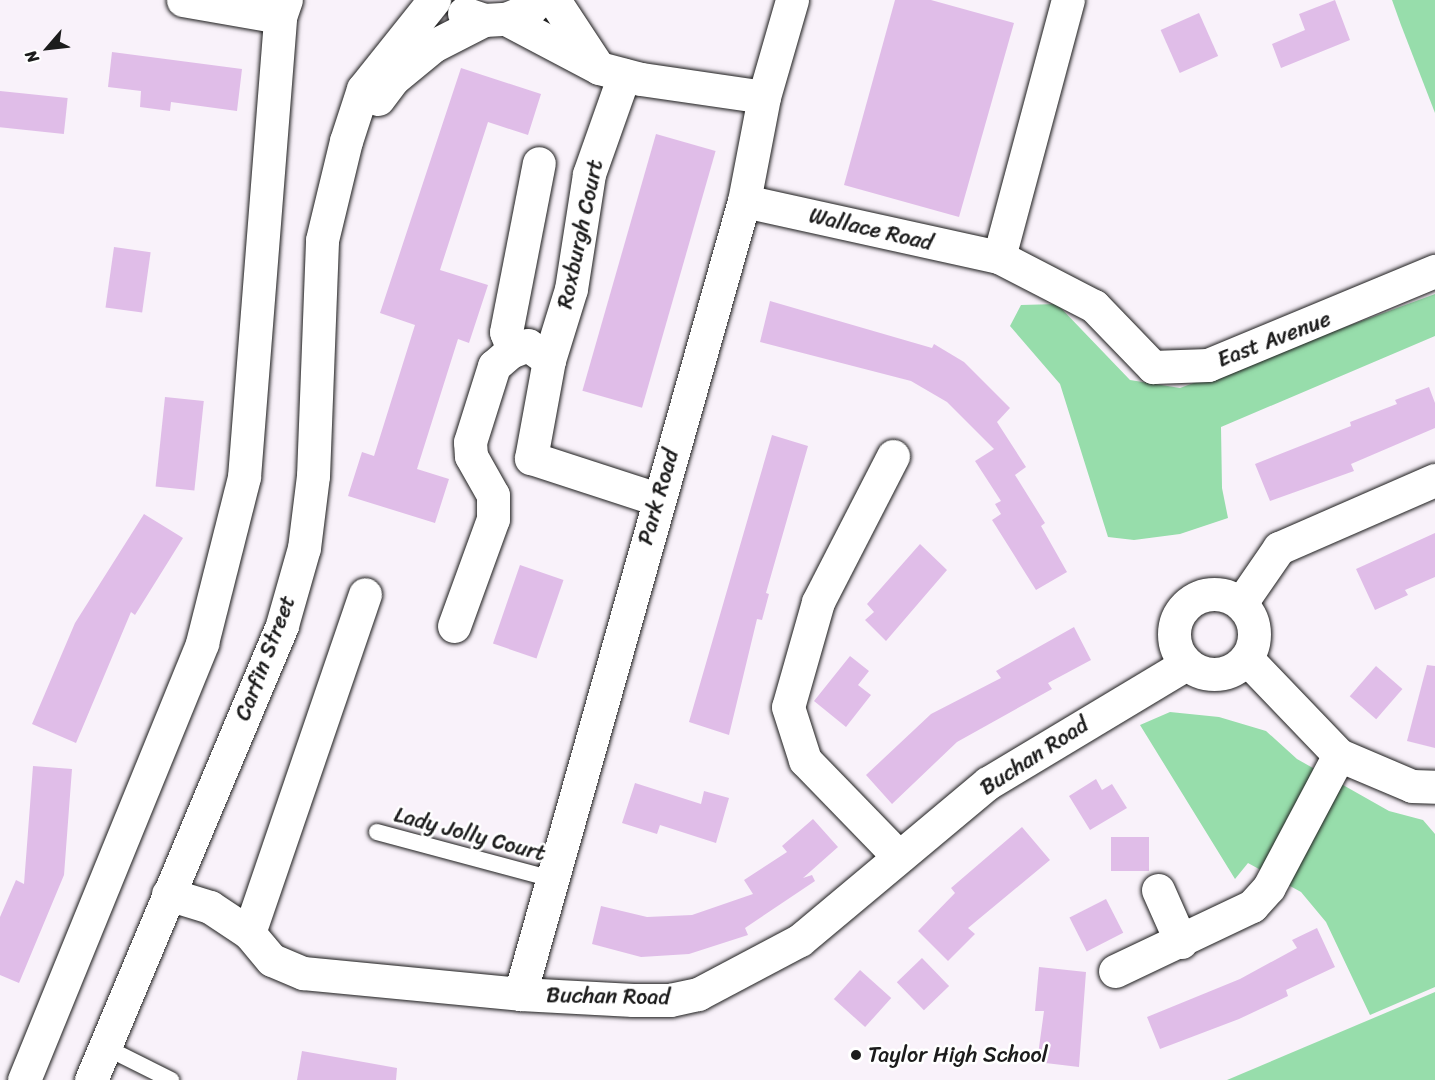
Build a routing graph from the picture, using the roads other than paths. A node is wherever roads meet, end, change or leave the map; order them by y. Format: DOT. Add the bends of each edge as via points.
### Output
graph roads {
  1 [pos="183,0"];
  2 [pos="434,0"];
  3 [pos="442,0"];
  4 [pos="539,0"];
  5 [pos="554,0"];
  6 [pos="1068,0"];
  7 [pos="787,1"];
  8 [pos="283,8"];
  9 [pos="495,19"];
  10 [pos="611,71"];
  11 [pos="764,97"];
  12 [pos="346,141"];
  13 [pos="539,163"];
  14 [pos="744,201"];
  15 [pos="999,257"];
  16 [pos="1435,272"];
  17 [pos="513,350"];
  18 [pos="549,360"];
  19 [pos="893,456"];
  20 [pos="1435,480"];
  21 [pos="657,499"];
  22 [pos="365,594"];
  23 [pos="1241,603"];
  24 [pos="454,626"];
  25 [pos="1247,658"];
  26 [pos="1186,664"];
  27 [pos="1339,755"];
  28 [pos="1435,787"];
  29 [pos="377,832"];
  30 [pos="898,856"];
  31 [pos="552,879"];
  32 [pos="1158,890"];
  33 [pos="168,894"];
  34 [pos="249,933"];
  35 [pos="1181,942"];
  36 [pos="1116,971"];
  37 [pos="520,994"];
  38 [pos="105,1047"];
  39 [pos="24,1080"];
  40 [pos="91,1080"];
  41 [pos="171,1080"];
  1 -- 8 [label="street"];
  2 -- 12 [label="street, Carfin Street" via="363,89"];
  3 -- 9 [label="street" via="452,9"];
  4 -- 9 [label="street, Carfin Street" via="530,9"];
  5 -- 10 [label="street"];
  6 -- 15 [label="street"];
  7 -- 11 [label="street, Park Road"];
  8 -- 39 [label="street" via="244,477 202,643"];
  9 -- 10 [label="street"];
  9 -- 12 [label="street, Carfin Street" via="433,46 393,79"];
  10 -- 11 [label="street"];
  10 -- 18 [label="street, Roxburgh Court" via="589,174 571,289"];
  11 -- 14 [label="street, Park Road"];
  12 -- 33 [label="street, Carfin Street" via="322,240 313,477 304,548 282,626"];
  13 -- 17 [label="street" via="506,332"];
  14 -- 15 [label="street, Wallace Road"];
  14 -- 21 [label="street, Park Road"];
  15 -- 16 [label="street, East Avenue" via="1094,306 1153,367 1208,365"];
  17 -- 18 [label="street" via="528,345"];
  17 -- 24 [label="street" via="494,366 470,442 471,456 493,495 493,519"];
  18 -- 21 [label="street, Roxburgh Court" via="531,458"];
  19 -- 30 [label="street" via="818,602 788,707 805,759"];
  20 -- 23 [label="street" via="1279,548"];
  21 -- 31 [label="street, Park Road"];
  22 -- 34 [label="street"];
  23 -- 25 [label="street" via="1255,633"];
  23 -- 26 [label="street" via="1226,595 1204,595 1180,612 1173,639"];
  25 -- 26 [label="street" via="1237,668 1217,675 1203,674"];
  25 -- 27 [label="street"];
  26 -- 30 [label="street, Buchan Road" via="988,783"];
  27 -- 28 [label="street" via="1412,786"];
  27 -- 35 [label="street" via="1269,887 1252,906"];
  29 -- 31 [label="lane, Lady Jolly Court"];
  30 -- 37 [label="street, Buchan Road" via="801,940 698,994 670,1000"];
  31 -- 37 [label="street, Park Road"];
  32 -- 35 [label="street"];
  33 -- 34 [label="street, Buchan Road" via="210,907"];
  33 -- 38 [label="street, Carfin Street"];
  34 -- 37 [label="street, Buchan Road" via="272,960 303,973"];
  35 -- 36 [label="street"];
  38 -- 40 [label="street, Carfin Street"];
  38 -- 41 [label="lane"];
}
